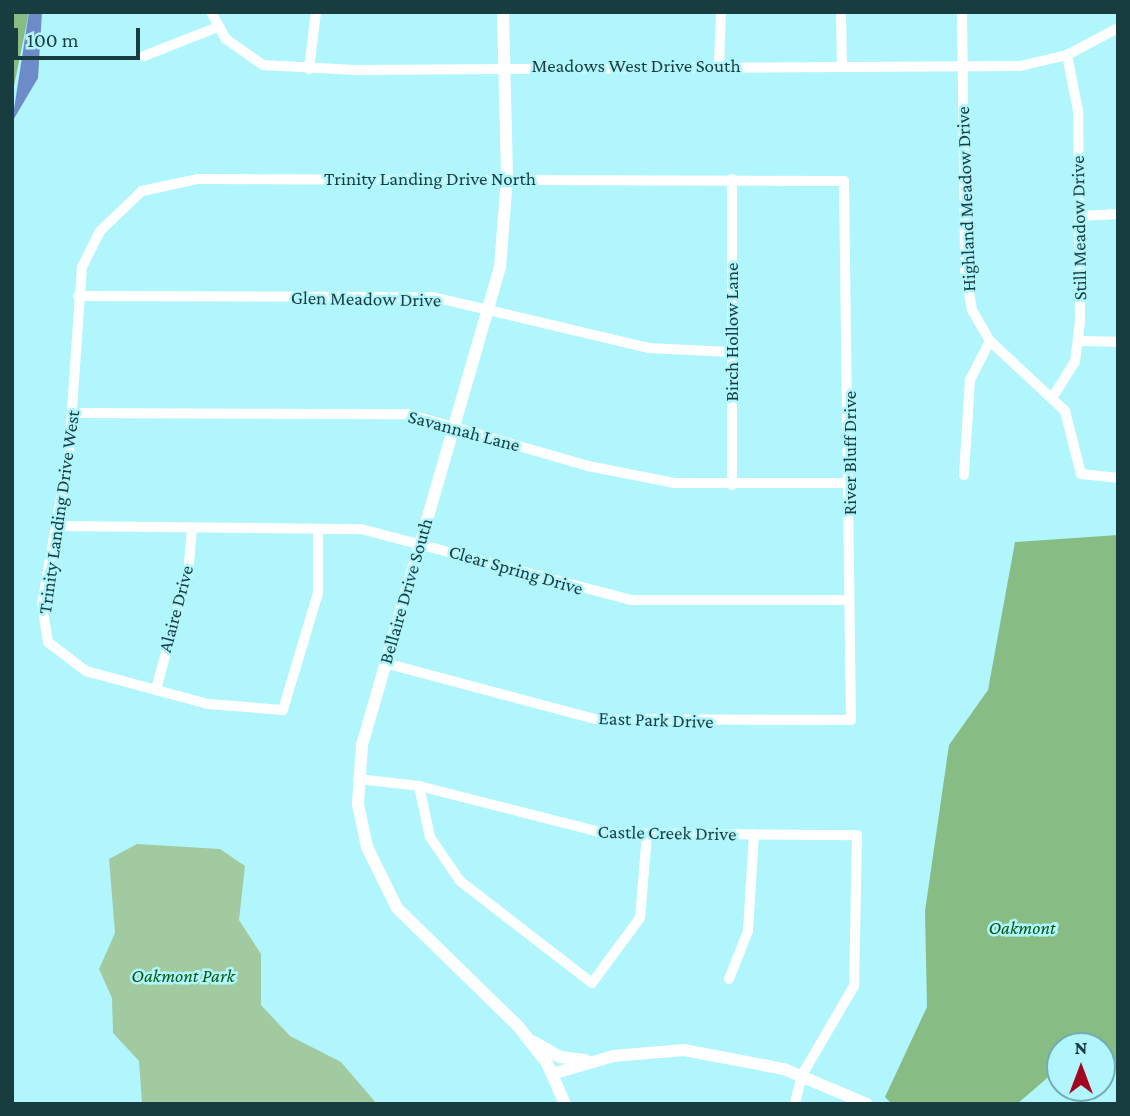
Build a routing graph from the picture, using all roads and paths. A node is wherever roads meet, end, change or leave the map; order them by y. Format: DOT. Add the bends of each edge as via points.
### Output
graph roads {
  1 [pos="211,12"];
  2 [pos="316,12"];
  3 [pos="503,12"];
  4 [pos="721,12"];
  5 [pos="962,12"];
  6 [pos="841,17"];
  7 [pos="218,27"];
  8 [pos="1118,28"];
  9 [pos="1067,55"];
  10 [pos="144,56"];
  11 [pos="507,66"];
  12 [pos="719,66"];
  13 [pos="842,66"];
  14 [pos="962,67"];
  15 [pos="309,69"];
  16 [pos="507,178"];
  17 [pos="732,179"];
  18 [pos="846,185"];
  19 [pos="1118,214"];
  20 [pos="1079,216"];
  21 [pos="78,296"];
  22 [pos="490,309"];
  23 [pos="990,341"];
  24 [pos="1079,341"];
  25 [pos="1118,342"];
  26 [pos="732,352"];
  27 [pos="1054,395"];
  28 [pos="74,412"];
  29 [pos="455,426"];
  30 [pos="964,475"];
  31 [pos="1118,478"];
  32 [pos="850,483"];
  33 [pos="732,485"];
  34 [pos="58,526"];
  35 [pos="191,529"];
  36 [pos="318,529"];
  37 [pos="420,542"];
  38 [pos="849,600"];
  39 [pos="385,663"];
  40 [pos="156,689"];
  41 [pos="851,720"];
  42 [pos="358,779"];
  43 [pos="419,786"];
  44 [pos="754,834"];
  45 [pos="646,835"];
  46 [pos="729,979"];
  47 [pos="527,1037"];
  48 [pos="593,1061"];
  49 [pos="552,1073"];
  50 [pos="802,1075"];
  51 [pos="565,1104"];
  52 [pos="796,1104"];
  53 [pos="867,1104"];
  1 -- 7 [label="street"];
  2 -- 15 [label="street"];
  3 -- 11 [label="street, Bellaire Drive South"];
  4 -- 12 [label="street"];
  5 -- 14 [label="street, Highland Meadow Drive"];
  6 -- 13 [label="street"];
  7 -- 10 [label="street"];
  7 -- 15 [label="street, Meadows West Drive South" via="254,61"];
  8 -- 9 [label="street, Meadows West Drive South"];
  9 -- 14 [label="street, Meadows West Drive South" via="1039,64"];
  9 -- 20 [label="street, Still Meadow Drive" via="1078,111"];
  11 -- 12 [label="street, Meadows West Drive South"];
  11 -- 15 [label="street, Meadows West Drive South"];
  11 -- 16 [label="street, Bellaire Drive South"];
  12 -- 13 [label="street, Meadows West Drive South"];
  13 -- 14 [label="street, Meadows West Drive South"];
  14 -- 23 [label="street, Highland Meadow Drive" via="965,268 972,310"];
  16 -- 17 [label="street, Trinity Landing Drive North"];
  16 -- 21 [label="street, Trinity Landing Drive North" via="197,179 153,186 121,206 100,231 82,267"];
  16 -- 22 [label="street, Bellaire Drive South"];
  17 -- 18 [label="street, Trinity Landing Drive North" via="837,178"];
  17 -- 26 [label="street, Birch Hollow Lane"];
  18 -- 32 [label="street, River Bluff Drive"];
  19 -- 20 [label="street"];
  20 -- 24 [label="street, Still Meadow Drive"];
  21 -- 22 [label="street, Glen Meadow Drive" via="433,298"];
  21 -- 28 [label="street, Trinity Landing Drive West"];
  22 -- 26 [label="street, Glen Meadow Drive" via="648,348"];
  22 -- 29 [label="street, Bellaire Drive South"];
  23 -- 27 [label="street, Highland Meadow Drive"];
  23 -- 30 [label="street" via="970,380"];
  24 -- 25 [label="street"];
  24 -- 27 [label="street, Still Meadow Drive" via="1075,362"];
  26 -- 33 [label="street, Birch Hollow Lane"];
  27 -- 31 [label="street, Highland Meadow Drive" via="1073,428 1081,474"];
  28 -- 29 [label="street, Savannah Lane" via="364,412"];
  28 -- 34 [label="street, Trinity Landing Drive West"];
  29 -- 33 [label="street, Savannah Lane" via="615,473"];
  29 -- 37 [label="street, Bellaire Drive South"];
  32 -- 33 [label="street, Savannah Lane"];
  32 -- 38 [label="street, River Bluff Drive"];
  34 -- 35 [label="street, Clear Spring Drive"];
  34 -- 40 [label="street, Trinity Landing Drive West" via="42,604 47,642 86,671"];
  35 -- 36 [label="street, Clear Spring Drive"];
  35 -- 40 [label="street, Alaire Drive" via="188,574"];
  36 -- 37 [label="street, Clear Spring Drive" via="361,529"];
  36 -- 40 [label="street" via="318,593 287,708 208,704"];
  37 -- 38 [label="street, Clear Spring Drive" via="632,600"];
  37 -- 39 [label="street, Bellaire Drive South"];
  38 -- 41 [label="street, River Bluff Drive"];
  39 -- 41 [label="street, East Park Drive" via="595,719"];
  39 -- 42 [label="street, Bellaire Drive South"];
  42 -- 43 [label="street, Castle Creek Drive"];
  42 -- 47 [label="street, Bellaire Drive South" via="367,847 397,908"];
  43 -- 45 [label="street, Castle Creek Drive" via="583,830"];
  43 -- 45 [label="street" via="430,837 460,881 592,983 640,918"];
  44 -- 45 [label="street, Castle Creek Drive"];
  44 -- 46 [label="street" via="748,930"];
  44 -- 50 [label="street, Castle Creek Drive" via="857,835 853,986"];
  47 -- 48 [label="street" via="560,1057"];
  47 -- 49 [label="street, Bellaire Drive South"];
  48 -- 49 [label="street"];
  48 -- 50 [label="street" via="684,1050"];
  49 -- 51 [label="street, Bellaire Drive South"];
  50 -- 52 [label="street"];
  50 -- 53 [label="street"];
}
